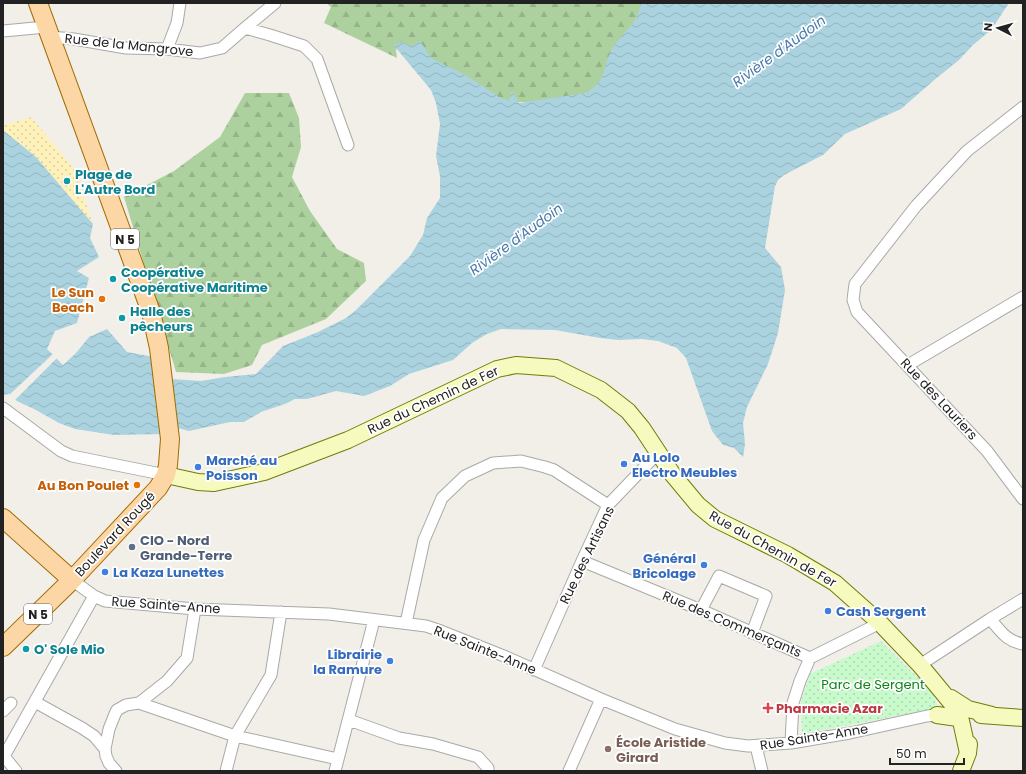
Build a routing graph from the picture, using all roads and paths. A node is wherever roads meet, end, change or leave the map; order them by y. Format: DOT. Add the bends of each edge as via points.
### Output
graph roads {
  1 [pos="38,3"];
  2 [pos="180,3"];
  3 [pos="275,3"];
  4 [pos="245,28"];
  5 [pos="3,31"];
  6 [pos="48,32"];
  7 [pos="167,49"];
  8 [pos="1023,107"];
  9 [pos="348,145"];
  10 [pos="1023,297"];
  11 [pos="908,365"];
  12 [pos="4,409"];
  13 [pos="658,453"];
  14 [pos="166,475"];
  15 [pos="1023,499"];
  16 [pos="608,505"];
  17 [pos="3,518"];
  18 [pos="582,561"];
  19 [pos="72,580"];
  20 [pos="94,596"];
  21 [pos="1023,598"];
  22 [pos="195,609"];
  23 [pos="701,610"];
  24 [pos="281,612"];
  25 [pos="990,618"];
  26 [pos="374,620"];
  27 [pos="406,623"];
  28 [pos="880,623"];
  29 [pos="752,632"];
  30 [pos="1023,644"];
  31 [pos="3,646"];
  32 [pos="810,658"];
  33 [pos="920,665"];
  34 [pos="534,670"];
  35 [pos="600,699"];
  36 [pos="35,702"];
  37 [pos="11,703"];
  38 [pos="139,703"];
  39 [pos="3,711"];
  40 [pos="964,714"];
  41 [pos="937,715"];
  42 [pos="1023,718"];
  43 [pos="349,720"];
  44 [pos="109,729"];
  45 [pos="94,736"];
  46 [pos="235,736"];
  47 [pos="791,743"];
  48 [pos="756,746"];
  49 [pos="105,749"];
  50 [pos="3,756"];
  51 [pos="338,759"];
  52 [pos="114,770"];
  53 [pos="16,771"];
  54 [pos="226,771"];
  55 [pos="335,771"];
  56 [pos="488,771"];
  57 [pos="569,771"];
  58 [pos="762,771"];
  59 [pos="961,771"];
  1 -- 6 [label="main road, N 5"];
  2 -- 7 [label="street" via="177,23"];
  3 -- 4 [label="street, Rue de la Mangrove"];
  4 -- 7 [label="street, Rue de la Mangrove" via="222,48 200,53"];
  4 -- 9 [label="street" via="304,46 316,59"];
  5 -- 6 [label="street, Rue de la Mangrove"];
  6 -- 7 [label="street, Rue de la Mangrove" via="126,48"];
  6 -- 14 [label="main road, Boulevard Rougé / N 5" via="151,312 160,348 170,440"];
  8 -- 11 [label="street, Rue des Lauriers" via="967,151 916,206 855,284 853,300 857,312"];
  10 -- 11 [label="street"];
  11 -- 15 [label="street, Rue des Lauriers" via="987,451"];
  12 -- 14 [label="street" via="61,451 72,456"];
  13 -- 14 [label="main road, Rue du Chemin de Fer" via="628,411 601,390 556,368 516,365 497,369 348,440 264,472 214,483"];
  13 -- 16 [label="street, Rue des Artisans"];
  13 -- 28 [label="main road, Rue du Chemin de Fer" via="698,505 715,519 788,555 835,583"];
  14 -- 19 [label="main road, Boulevard Rougé / N 5" via="158,488"];
  16 -- 18 [label="street, Rue des Artisans"];
  16 -- 27 [label="street" via="554,470 521,461 492,463 465,476 442,498 424,540"];
  17 -- 19 [label="main road, Rue Sainte-Anne"];
  18 -- 23 [label="street, Rue des Commerçants"];
  18 -- 34 [label="street, Rue des Artisans"];
  19 -- 20 [label="street, Rue Sainte-Anne"];
  19 -- 31 [label="main road, Boulevard Rougé / N 5"];
  20 -- 22 [label="street, Rue Sainte-Anne" via="105,601"];
  20 -- 36 [label="street"];
  21 -- 25 [label="street"];
  22 -- 24 [label="street, Rue Sainte-Anne"];
  22 -- 38 [label="street" via="187,658 167,681"];
  23 -- 29 [label="street, Rue des Commerçants"];
  23 -- 29 [label="street" via="719,576 766,596"];
  24 -- 26 [label="street, Rue Sainte-Anne" via="329,614"];
  24 -- 46 [label="street" via="271,675"];
  25 -- 30 [label="street" via="1002,634 1013,642"];
  25 -- 33 [label="street"];
  26 -- 27 [label="street, Rue Sainte-Anne"];
  26 -- 43 [label="street"];
  27 -- 34 [label="street, Rue Sainte-Anne" via="442,631"];
  28 -- 32 [label="street, Rue des Commerçants"];
  28 -- 33 [label="main road, Rue du Chemin de Fer"];
  29 -- 32 [label="street, Rue des Commerçants"];
  32 -- 47 [label="street" via="793,703"];
  33 -- 40 [label="main road, Rue du Chemin de Fer"];
  34 -- 35 [label="street, Rue Sainte-Anne"];
  35 -- 48 [label="street, Rue Sainte-Anne" via="704,738"];
  35 -- 57 [label="street"];
  36 -- 45 [label="street"];
  36 -- 50 [label="street"];
  37 -- 39 [label="street"];
  38 -- 44 [label="street" via="126,705 117,710"];
  38 -- 46 [label="street"];
  40 -- 41 [label="main road"];
  40 -- 42 [label="main road"];
  40 -- 59 [label="main road" via="968,753"];
  41 -- 47 [label="street, Rue Sainte-Anne"];
  43 -- 51 [label="street"];
  43 -- 56 [label="street" via="399,738 433,744 478,757"];
  44 -- 45 [label="street"];
  44 -- 49 [label="street"];
  45 -- 49 [label="street"];
  46 -- 51 [label="street"];
  46 -- 54 [label="street"];
  47 -- 48 [label="street, Rue Sainte-Anne"];
  48 -- 58 [label="street"];
  49 -- 52 [label="street"];
  50 -- 53 [label="street"];
  51 -- 55 [label="street"];
}
